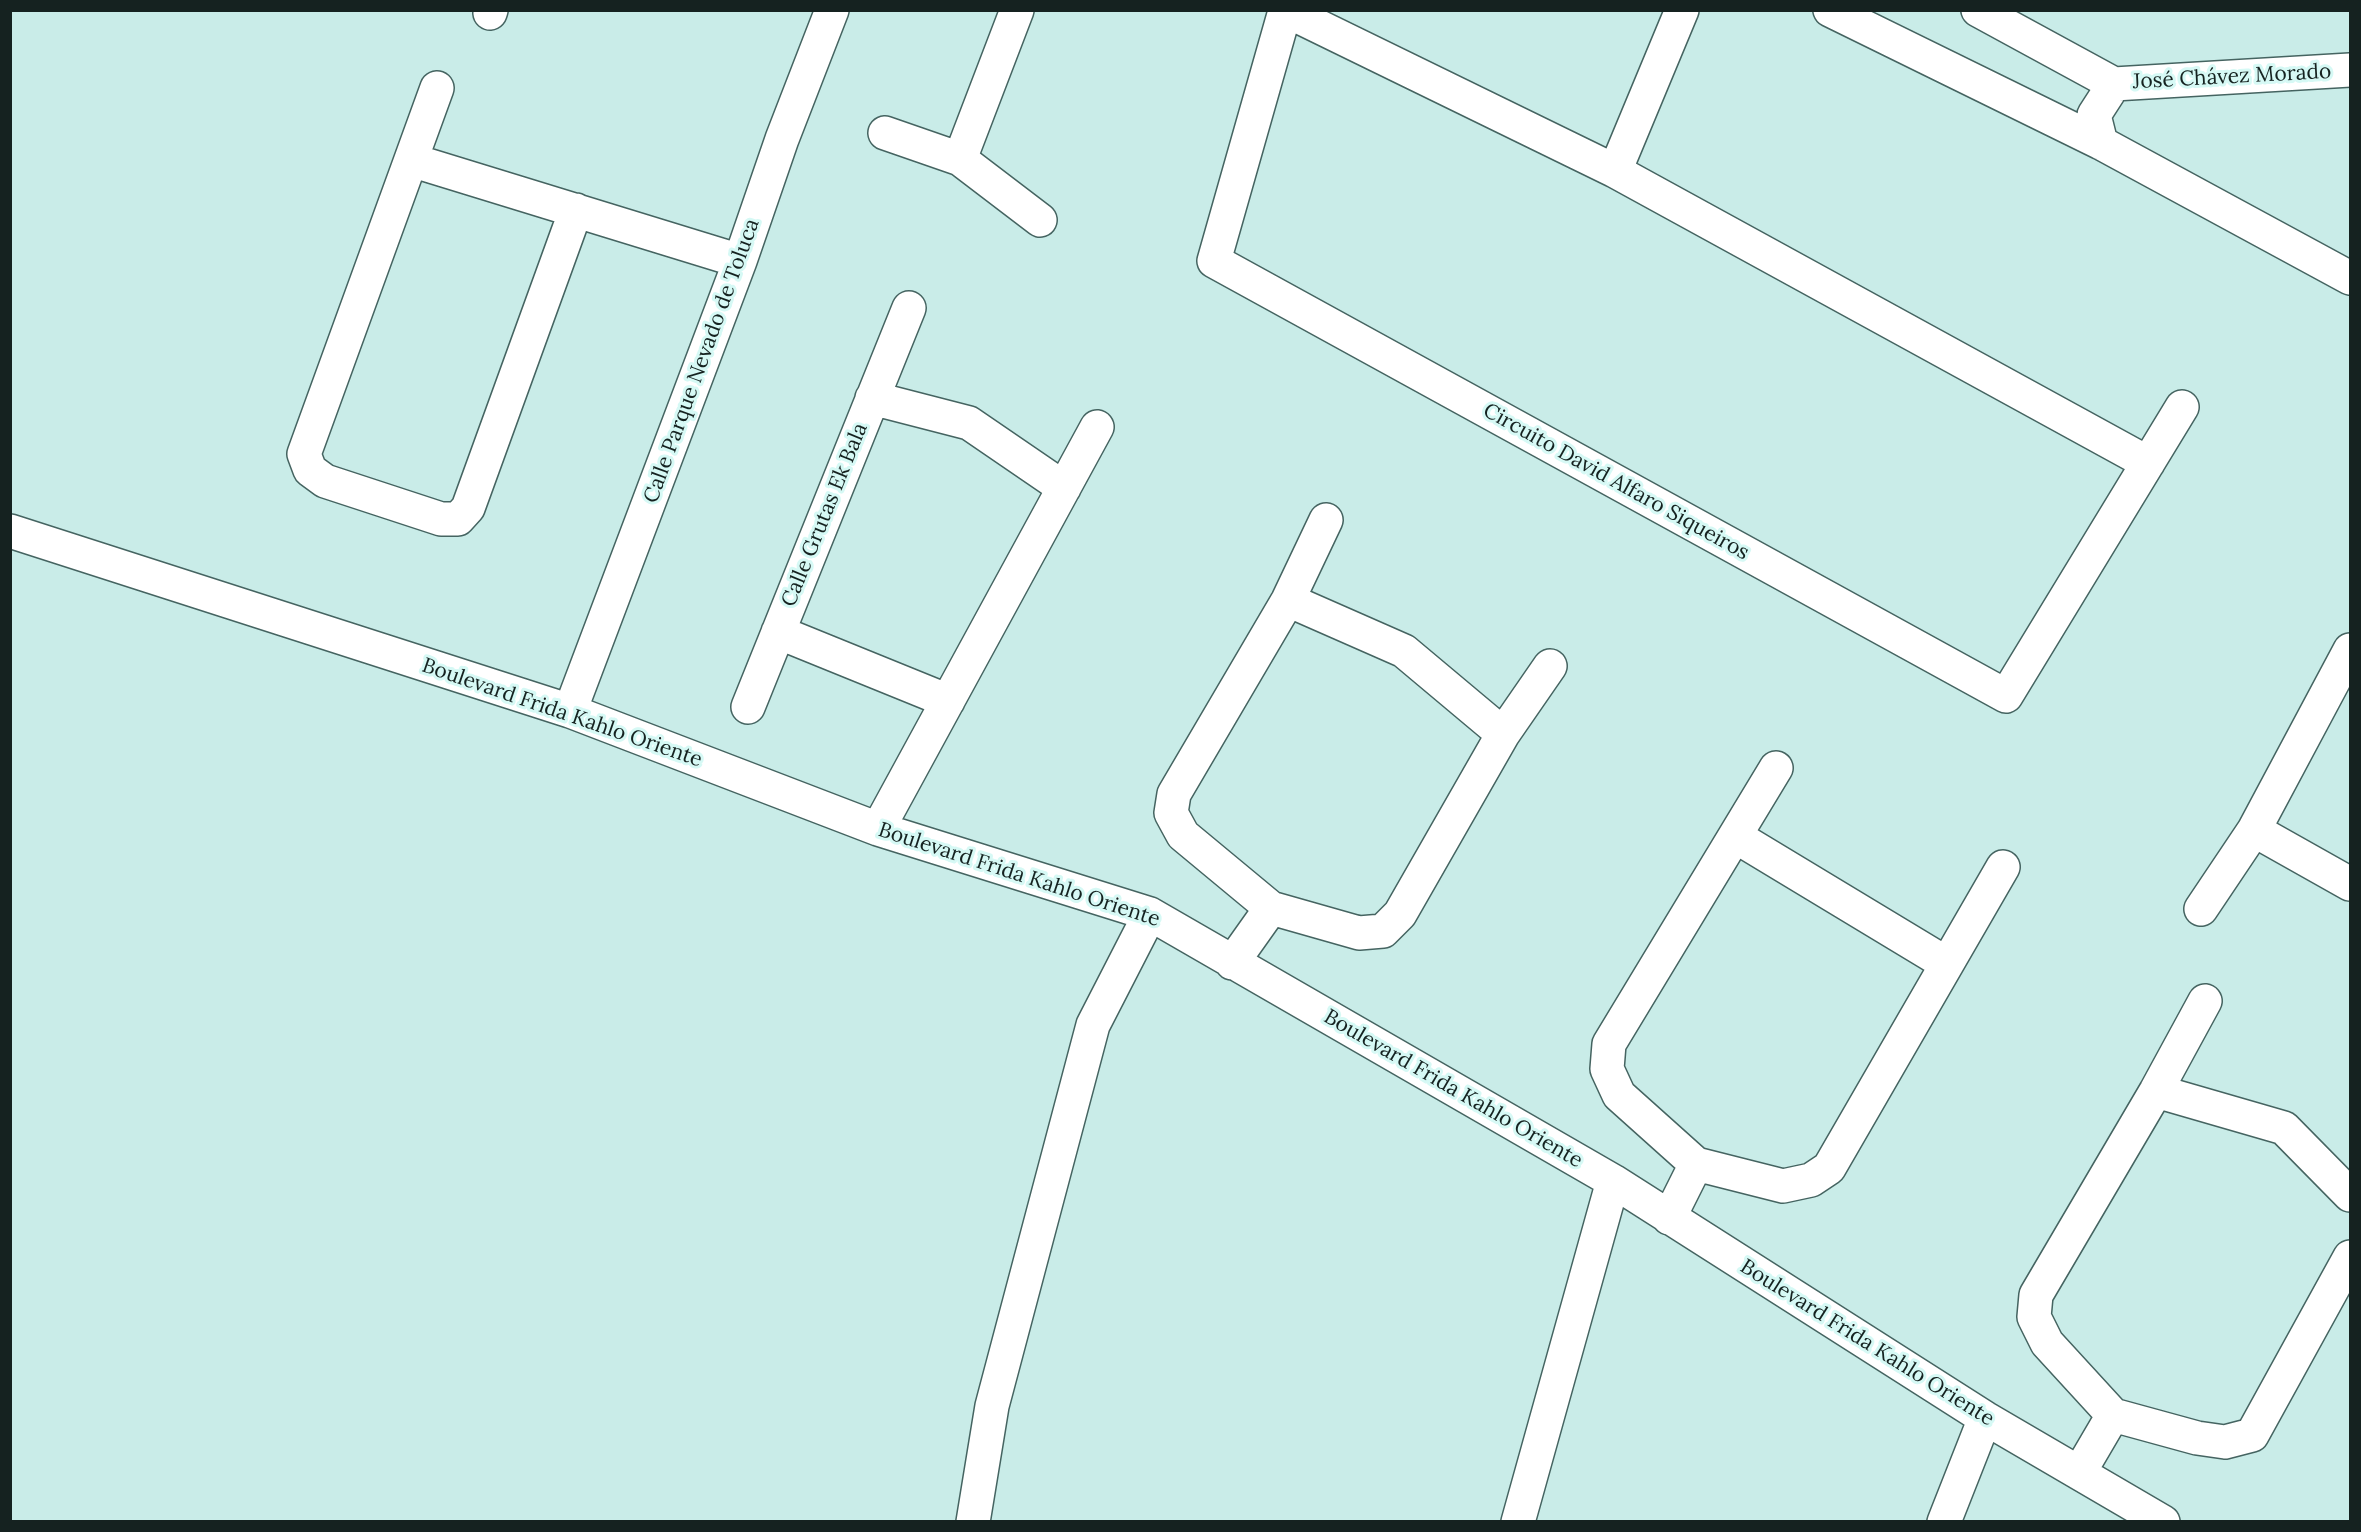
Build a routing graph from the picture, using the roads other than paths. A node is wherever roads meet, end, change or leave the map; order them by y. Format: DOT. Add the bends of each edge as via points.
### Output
graph roads {
  1 [pos="832,10"];
  2 [pos="1017,10"];
  3 [pos="1682,10"];
  4 [pos="1830,10"];
  5 [pos="1978,10"];
  6 [pos="1285,11"];
  7 [pos="2350,70"];
  8 [pos="2114,84"];
  9 [pos="437,88"];
  10 [pos="885,133"];
  11 [pos="2101,143"];
  12 [pos="960,159"];
  13 [pos="411,160"];
  14 [pos="1615,171"];
  15 [pos="576,210"];
  16 [pos="1040,220"];
  17 [pos="741,261"];
  18 [pos="2350,278"];
  19 [pos="909,308"];
  20 [pos="873,398"];
  21 [pos="2182,407"];
  22 [pos="1097,427"];
  23 [pos="2148,463"];
  24 [pos="1064,488"];
  25 [pos="1326,520"];
  26 [pos="10,531"];
  27 [pos="1288,600"];
  28 [pos="778,632"];
  29 [pos="2350,650"];
  30 [pos="1550,666"];
  31 [pos="948,700"];
  32 [pos="748,707"];
  33 [pos="570,711"];
  34 [pos="1503,734"];
  35 [pos="1776,768"];
  36 [pos="878,829"];
  37 [pos="2254,830"];
  38 [pos="1735,836"];
  39 [pos="2003,867"];
  40 [pos="2350,884"];
  41 [pos="1271,908"];
  42 [pos="2201,909"];
  43 [pos="1150,914"];
  44 [pos="1232,963"];
  45 [pos="1947,964"];
  46 [pos="2205,1001"];
  47 [pos="2156,1091"];
  48 [pos="1696,1164"];
  49 [pos="1612,1181"];
  50 [pos="2350,1195"];
  51 [pos="1670,1218"];
  52 [pos="2350,1257"];
  53 [pos="2113,1415"];
  54 [pos="1985,1418"];
  55 [pos="2079,1473"];
  56 [pos="973,1521"];
  57 [pos="1518,1521"];
  58 [pos="1944,1521"];
  59 [pos="2163,1521"];
  1 -- 17 [label="street, Calle Parque Nevado de Toluca" via="782,139"];
  2 -- 12 [label="street"];
  3 -- 14 [label="street"];
  4 -- 11 [label="street"];
  5 -- 8 [label="street"];
  6 -- 14 [label="street, Circuito David Alfaro Siqueiros"];
  6 -- 23 [label="street, Circuito David Alfaro Siqueiros" via="1214,261 2006,696"];
  7 -- 8 [label="street, José Chávez Morado"];
  8 -- 11 [label="street" via="2094,115"];
  9 -- 13 [label="street"];
  10 -- 12 [label="street"];
  11 -- 18 [label="street"];
  12 -- 16 [label="street"];
  13 -- 15 [label="street"];
  13 -- 15 [label="street" via="304,454 310,470 325,481 441,519 458,519 468,508"];
  14 -- 23 [label="street, Circuito David Alfaro Siqueiros"];
  15 -- 17 [label="street"];
  17 -- 33 [label="street, Calle Parque Nevado de Toluca"];
  19 -- 20 [label="street, Calle Grutas Ek Bala"];
  20 -- 24 [label="street, Calle Grutas Ek Bala" via="969,423"];
  20 -- 28 [label="street, Calle Grutas Ek Bala"];
  21 -- 23 [label="street, Circuito David Alfaro Siqueiros"];
  22 -- 24 [label="street"];
  24 -- 31 [label="street"];
  25 -- 27 [label="street"];
  26 -- 33 [label="street, Boulevard Frida Kahlo Oriente"];
  27 -- 34 [label="street" via="1404,651"];
  27 -- 41 [label="street" via="1174,794 1170,813 1183,835"];
  28 -- 31 [label="street, Calle Grutas Ek Bala"];
  28 -- 32 [label="street, Calle Grutas Ek Bala"];
  29 -- 37 [label="street"];
  30 -- 34 [label="street"];
  31 -- 36 [label="street"];
  33 -- 36 [label="street, Boulevard Frida Kahlo Oriente"];
  34 -- 41 [label="street" via="1400,914 1383,931 1359,933"];
  35 -- 38 [label="street"];
  36 -- 43 [label="street, Boulevard Frida Kahlo Oriente"];
  37 -- 40 [label="street"];
  37 -- 42 [label="street"];
  38 -- 45 [label="street"];
  38 -- 48 [label="street" via="1609,1044 1607,1060 1606,1069 1619,1095"];
  39 -- 45 [label="street"];
  41 -- 44 [label="street"];
  43 -- 44 [label="street, Boulevard Frida Kahlo Oriente"];
  43 -- 56 [label="street" via="1093,1024 992,1406"];
  44 -- 49 [label="street, Boulevard Frida Kahlo Oriente"];
  45 -- 48 [label="street" via="1829,1168 1811,1180 1783,1186"];
  46 -- 47 [label="street"];
  47 -- 50 [label="street" via="2284,1128"];
  47 -- 53 [label="street" via="2036,1295 2034,1317 2047,1342"];
  48 -- 51 [label="street"];
  49 -- 51 [label="street, Boulevard Frida Kahlo Oriente"];
  49 -- 57 [label="street"];
  51 -- 54 [label="street, Boulevard Frida Kahlo Oriente"];
  52 -- 53 [label="street" via="2252,1435 2225,1442"];
  53 -- 55 [label="street"];
  54 -- 55 [label="street, Boulevard Frida Kahlo Oriente"];
  54 -- 58 [label="street"];
  55 -- 59 [label="street, Boulevard Frida Kahlo Oriente"];
}
